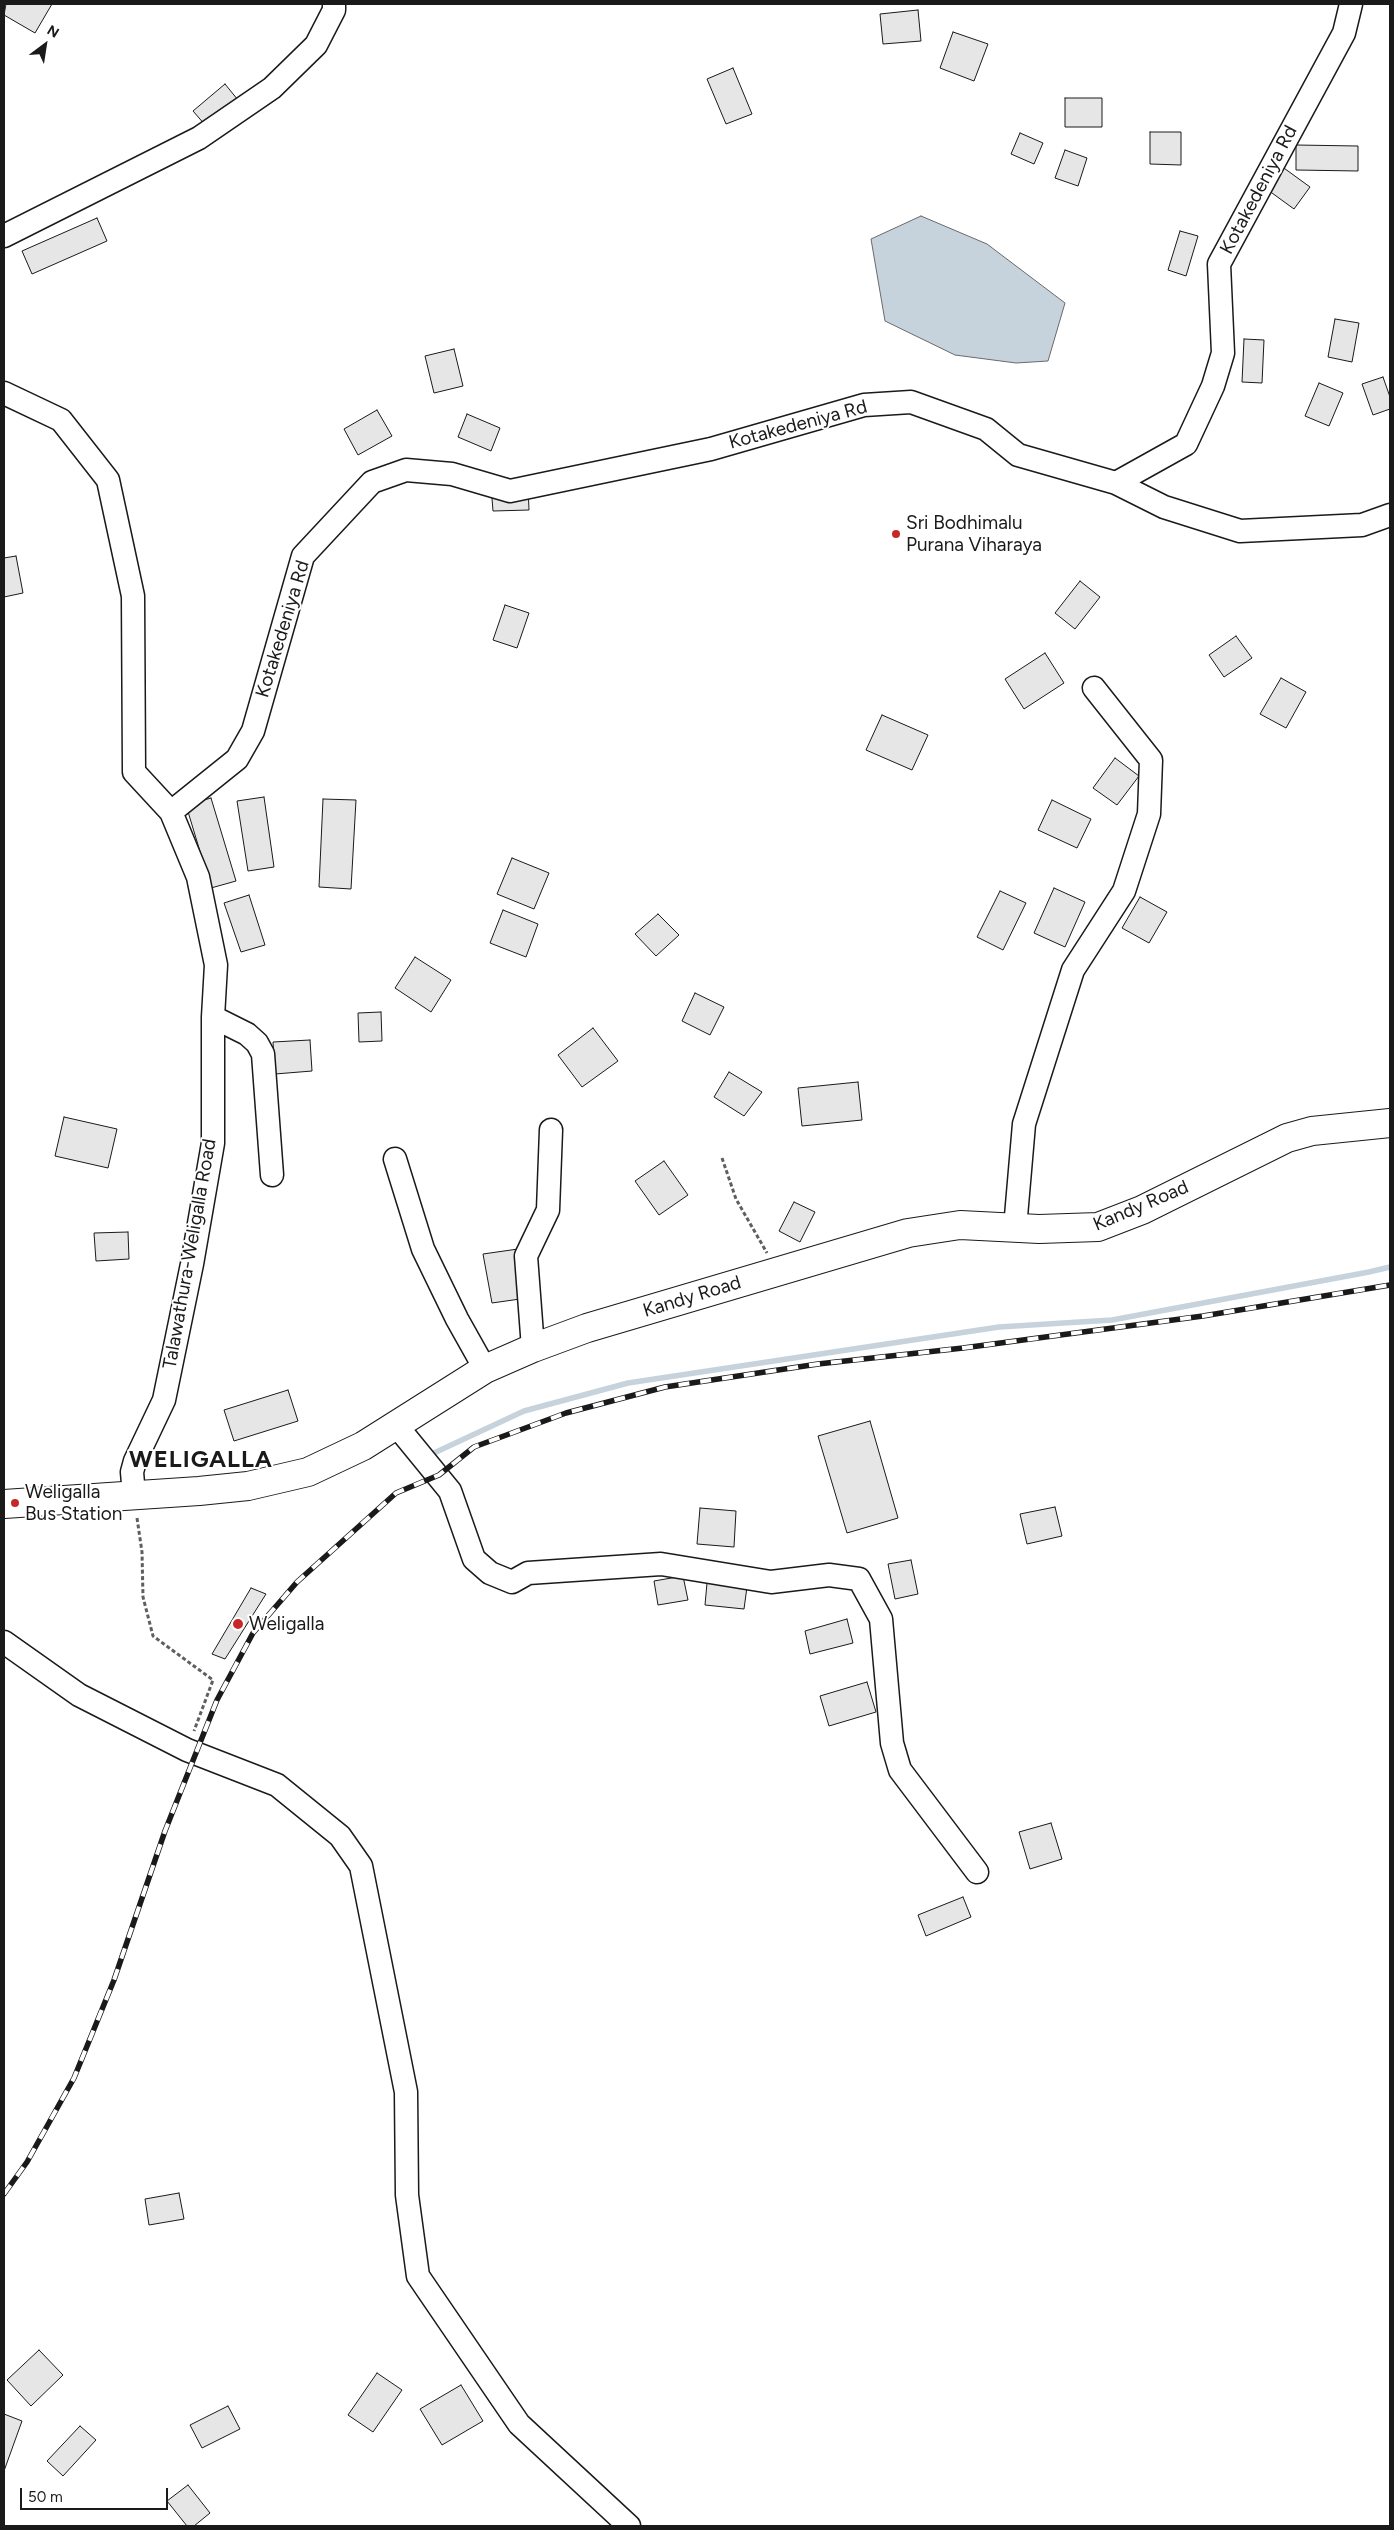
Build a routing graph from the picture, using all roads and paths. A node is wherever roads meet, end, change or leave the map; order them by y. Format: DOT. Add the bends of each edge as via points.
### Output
graph roads {
  1 [pos="334,4"];
  2 [pos="1351,4"];
  3 [pos="4,236"];
  4 [pos="4,394"];
  5 [pos="1116,483"];
  6 [pos="1390,515"];
  7 [pos="1094,688"];
  8 [pos="171,812"];
  9 [pos="213,1017"];
  10 [pos="1390,1123"];
  11 [pos="552,1130"];
  12 [pos="722,1158"];
  13 [pos="395,1159"];
  14 [pos="272,1175"];
  15 [pos="1015,1228"];
  16 [pos="775,1272"];
  17 [pos="532,1348"];
  18 [pos="485,1369"];
  19 [pos="396,1425"];
  20 [pos="134,1495"];
  21 [pos="4,1504"];
  22 [pos="4,1642"];
  23 [pos="187,1750"];
  24 [pos="977,1872"];
  25 [pos="629,2526"];
  1 -- 3 [label="street" via="316,45 272,88 199,138"];
  2 -- 5 [label="street, Kotakedeniya Rd" via="1344,33 1219,264 1223,353 1213,386 1186,444"];
  4 -- 8 [label="street, Talawathura-Weligalla Road" via="61,420 108,480 133,596 134,772"];
  5 -- 6 [label="street" via="1164,507 1240,531 1362,525"];
  5 -- 8 [label="street, Kotakedeniya Rd" via="1018,455 986,429 911,402 864,405 711,449 510,491 452,474 406,470 372,482 303,556 253,731 237,759"];
  7 -- 15 [label="street" via="1151,760 1149,814 1124,891 1073,970 1024,1124"];
  8 -- 9 [label="street, Talawathura-Weligalla Road" via="198,877 216,965"];
  9 -- 14 [label="street" via="247,1034 263,1054"];
  9 -- 20 [label="street, Talawathura-Weligalla Road" via="211,1152 164,1400 135,1461 132,1472"];
  10 -- 15 [label="highway, Kandy Road" via="1321,1130 1287,1138 1142,1210 1098,1227 1082,1230"];
  11 -- 17 [label="street" via="548,1210 526,1256"];
  12 -- 16 [label="path" via="736,1198"];
  13 -- 18 [label="street" via="423,1250"];
  15 -- 16 [label="highway, Kandy Road" via="983,1225 935,1228"];
  16 -- 17 [label="highway, Kandy Road"];
  17 -- 18 [label="highway, Kandy Road"];
  18 -- 19 [label="highway, Kandy Road"];
  19 -- 20 [label="highway, Kandy Road" via="308,1472 199,1491"];
  19 -- 24 [label="street" via="450,1491 474,1559 490,1572 512,1582 528,1573 661,1564 771,1582 829,1575 859,1579 881,1620 892,1743 900,1770"];
  20 -- 21 [label="highway, Kandy Road"];
  20 -- 23 [label="path" via="142,1552 143,1597 152,1636 213,1680"];
  22 -- 23 [label="street" via="79,1695"];
  23 -- 25 [label="street" via="277,1785 340,1836 361,1866 406,2092 407,2195 418,2276 519,2424"];
}
